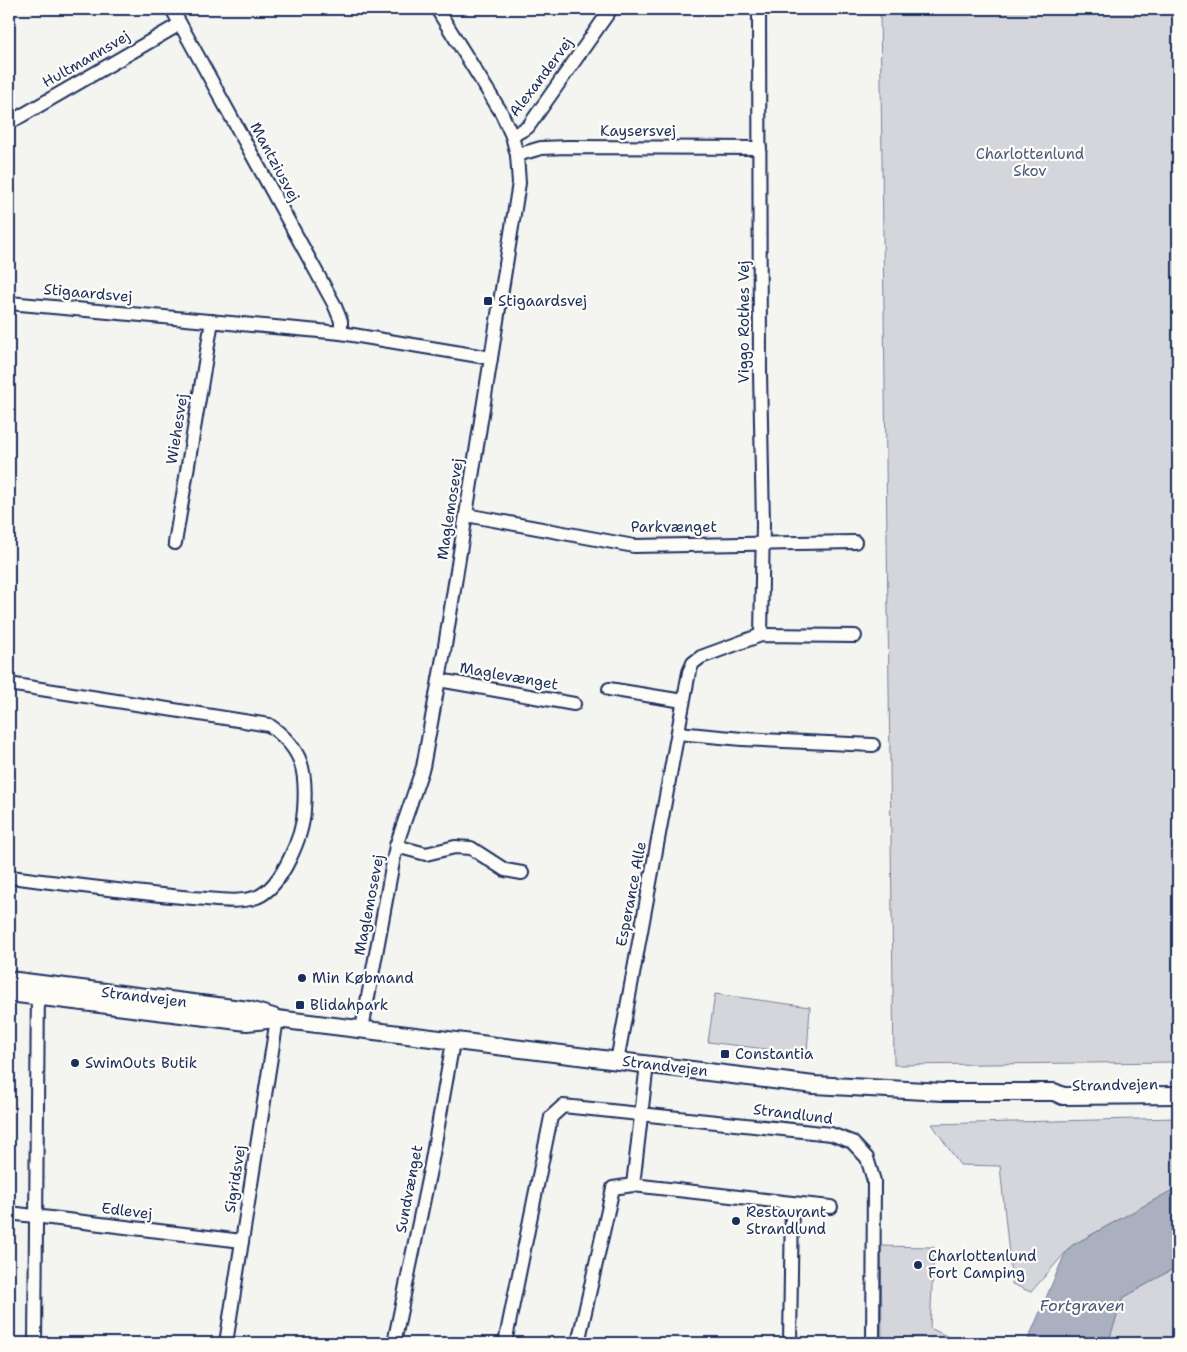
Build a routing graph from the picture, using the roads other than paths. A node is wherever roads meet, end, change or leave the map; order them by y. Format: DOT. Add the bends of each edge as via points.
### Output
graph roads {
  1 [pos="172,9"];
  2 [pos="437,9"];
  3 [pos="611,9"];
  4 [pos="760,9"];
  5 [pos="180,24"];
  6 [pos="9,122"];
  7 [pos="512,136"];
  8 [pos="760,148"];
  9 [pos="517,155"];
  10 [pos="9,303"];
  11 [pos="212,321"];
  12 [pos="341,333"];
  13 [pos="491,358"];
  14 [pos="466,515"];
  15 [pos="855,542"];
  16 [pos="175,543"];
  17 [pos="762,543"];
  18 [pos="761,635"];
  19 [pos="855,636"];
  20 [pos="439,680"];
  21 [pos="9,684"];
  22 [pos="609,689"];
  23 [pos="683,701"];
  24 [pos="574,704"];
  25 [pos="678,733"];
  26 [pos="873,745"];
  27 [pos="396,846"];
  28 [pos="522,873"];
  29 [pos="9,877"];
  30 [pos="9,980"];
  31 [pos="38,990"];
  32 [pos="9,993"];
  33 [pos="277,1019"];
  34 [pos="362,1029"];
  35 [pos="453,1042"];
  36 [pos="617,1061"];
  37 [pos="647,1064"];
  38 [pos="1178,1084"];
  39 [pos="1054,1092"];
  40 [pos="1178,1095"];
  41 [pos="641,1114"];
  42 [pos="633,1185"];
  43 [pos="792,1203"];
  44 [pos="830,1207"];
  45 [pos="9,1213"];
  46 [pos="36,1216"];
  47 [pos="242,1241"];
  48 [pos="34,1343"];
  49 [pos="226,1343"];
  50 [pos="394,1343"];
  51 [pos="505,1343"];
  52 [pos="578,1343"];
  53 [pos="790,1343"];
  54 [pos="873,1343"];
  1 -- 5 [label="street, Mantziusvej"];
  2 -- 7 [label="street, Maglemosevej" via="501,112"];
  3 -- 7 [label="street, Alexandervej" via="528,127"];
  4 -- 8 [label="street, Viggo Rothes Vej"];
  5 -- 6 [label="street, Hultmannsvej"];
  5 -- 12 [label="street, Mantziusvej" via="334,304 341,321"];
  7 -- 9 [label="street, Maglemosevej"];
  8 -- 9 [label="street, Kaysersvej" via="568,147 541,148"];
  8 -- 17 [label="street, Viggo Rothes Vej"];
  9 -- 13 [label="street, Maglemosevej" via="519,183"];
  10 -- 11 [label="street, Stigaardsvej"];
  11 -- 12 [label="street, Stigaardsvej"];
  11 -- 16 [label="street, Wiehesvej"];
  12 -- 13 [label="street, Stigaardsvej"];
  13 -- 14 [label="street, Maglemosevej"];
  14 -- 17 [label="street, Parkvænget" via="634,546"];
  14 -- 20 [label="street, Maglemosevej"];
  15 -- 17 [label="street, Parkvænget"];
  17 -- 18 [label="street, Viggo Rothes Vej"];
  18 -- 19 [label="street, Esperance Alle"];
  18 -- 23 [label="street, Esperance Alle" via="700,657 689,672"];
  20 -- 24 [label="street, Maglevænget"];
  20 -- 27 [label="street, Maglemosevej" via="423,767"];
  21 -- 29 [label="street" via="269,725 291,743 299,757 306,792 304,821 286,868 268,890 250,899 164,896"];
  22 -- 23 [label="street"];
  23 -- 25 [label="street, Esperance Alle"];
  25 -- 26 [label="street"];
  25 -- 36 [label="street, Esperance Alle"];
  27 -- 28 [label="street" via="426,854 455,847 470,848 505,870"];
  27 -- 34 [label="street, Maglemosevej"];
  30 -- 31 [label="main road, Strandvejen"];
  31 -- 32 [label="main road, Strandvejen"];
  31 -- 33 [label="main road, Strandvejen" via="249,1010"];
  31 -- 46 [label="street"];
  33 -- 34 [label="main road, Strandvejen"];
  33 -- 47 [label="street, Sigridsvej"];
  34 -- 35 [label="main road, Strandvejen"];
  35 -- 36 [label="main road, Strandvejen"];
  35 -- 50 [label="street, Sundvænget"];
  36 -- 37 [label="main road, Strandvejen"];
  37 -- 39 [label="main road, Strandvejen" via="814,1085 942,1092"];
  37 -- 41 [label="street"];
  38 -- 39 [label="main road, Strandvejen" via="1066,1086"];
  39 -- 40 [label="main road, Strandvejen" via="1063,1096"];
  41 -- 42 [label="street"];
  41 -- 51 [label="street, Strandlund" via="563,1106 551,1117"];
  41 -- 54 [label="street, Strandlund" via="831,1134 852,1142 867,1158 874,1181"];
  42 -- 43 [label="street"];
  42 -- 52 [label="street" via="613,1188"];
  43 -- 44 [label="street"];
  43 -- 53 [label="street"];
  45 -- 46 [label="street, Edlevej"];
  46 -- 47 [label="street, Edlevej"];
  46 -- 48 [label="street"];
  47 -- 49 [label="street, Sigridsvej"];
}
